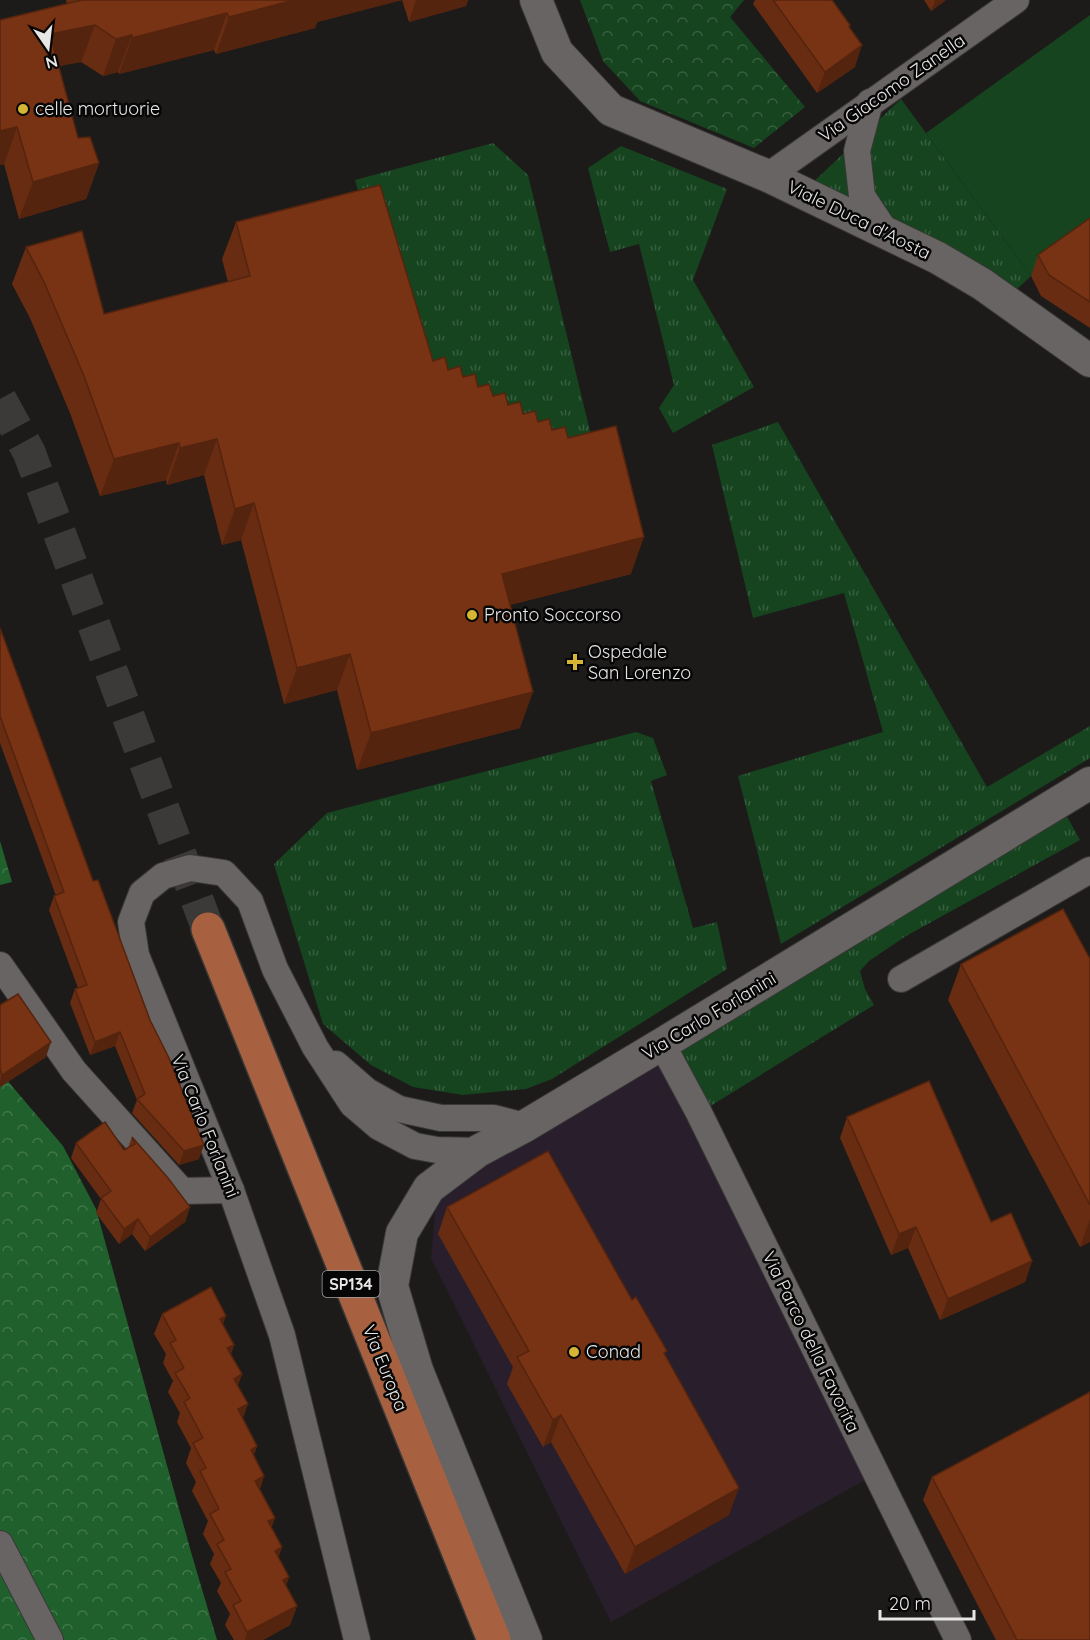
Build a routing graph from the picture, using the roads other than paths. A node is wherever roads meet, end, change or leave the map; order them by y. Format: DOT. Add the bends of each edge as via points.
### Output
graph roads {
  1 [pos="536,0"];
  2 [pos="1016,0"];
  3 [pos="870,102"];
  4 [pos="768,176"];
  5 [pos="887,234"];
  6 [pos="1090,361"];
  7 [pos="1089,787"];
  8 [pos="1090,870"];
  9 [pos="208,929"];
  10 [pos="0,965"];
  11 [pos="901,979"];
  12 [pos="662,1044"];
  13 [pos="315,1047"];
  14 [pos="525,1126"];
  15 [pos="478,1151"];
  16 [pos="231,1190"];
  17 [pos="0,1544"];
  18 [pos="50,1640"];
  19 [pos="357,1640"];
  20 [pos="494,1640"];
  21 [pos="526,1640"];
  22 [pos="958,1640"];
  1 -- 4 [label="street, Viale Duca d'Aosta" via="557,52 612,110"];
  2 -- 3 [label="street, Via Giacomo Zanella"];
  3 -- 4 [label="street, Via Giacomo Zanella"];
  3 -- 5 [label="street" via="857,151 862,196"];
  4 -- 5 [label="street, Viale Duca d'Aosta"];
  5 -- 6 [label="street, Viale Duca d'Aosta" via="982,284"];
  7 -- 12 [label="street, Via Carlo Forlanini"];
  8 -- 11 [label="street"];
  9 -- 20 [label="main road, Via Europa / SP134"];
  10 -- 16 [label="street" via="74,1071 182,1191"];
  12 -- 14 [label="street, Via Carlo Forlanini"];
  12 -- 22 [label="street, Via Parco della Favorita"];
  13 -- 14 [label="street, Via Carlo Forlanini" via="368,1091 399,1109 441,1118 494,1118"];
  13 -- 15 [label="street, Via Carlo Forlanini" via="352,1104 379,1127 415,1146"];
  13 -- 16 [label="street, Via Carlo Forlanini" via="274,969 250,901 224,873 190,868 163,876 142,893 131,922 136,955"];
  14 -- 15 [label="street"];
  15 -- 21 [label="street" via="429,1188 402,1233 392,1286 417,1370"];
  16 -- 19 [label="street, Via Carlo Forlanini" via="282,1335"];
  17 -- 18 [label="street"];
}
